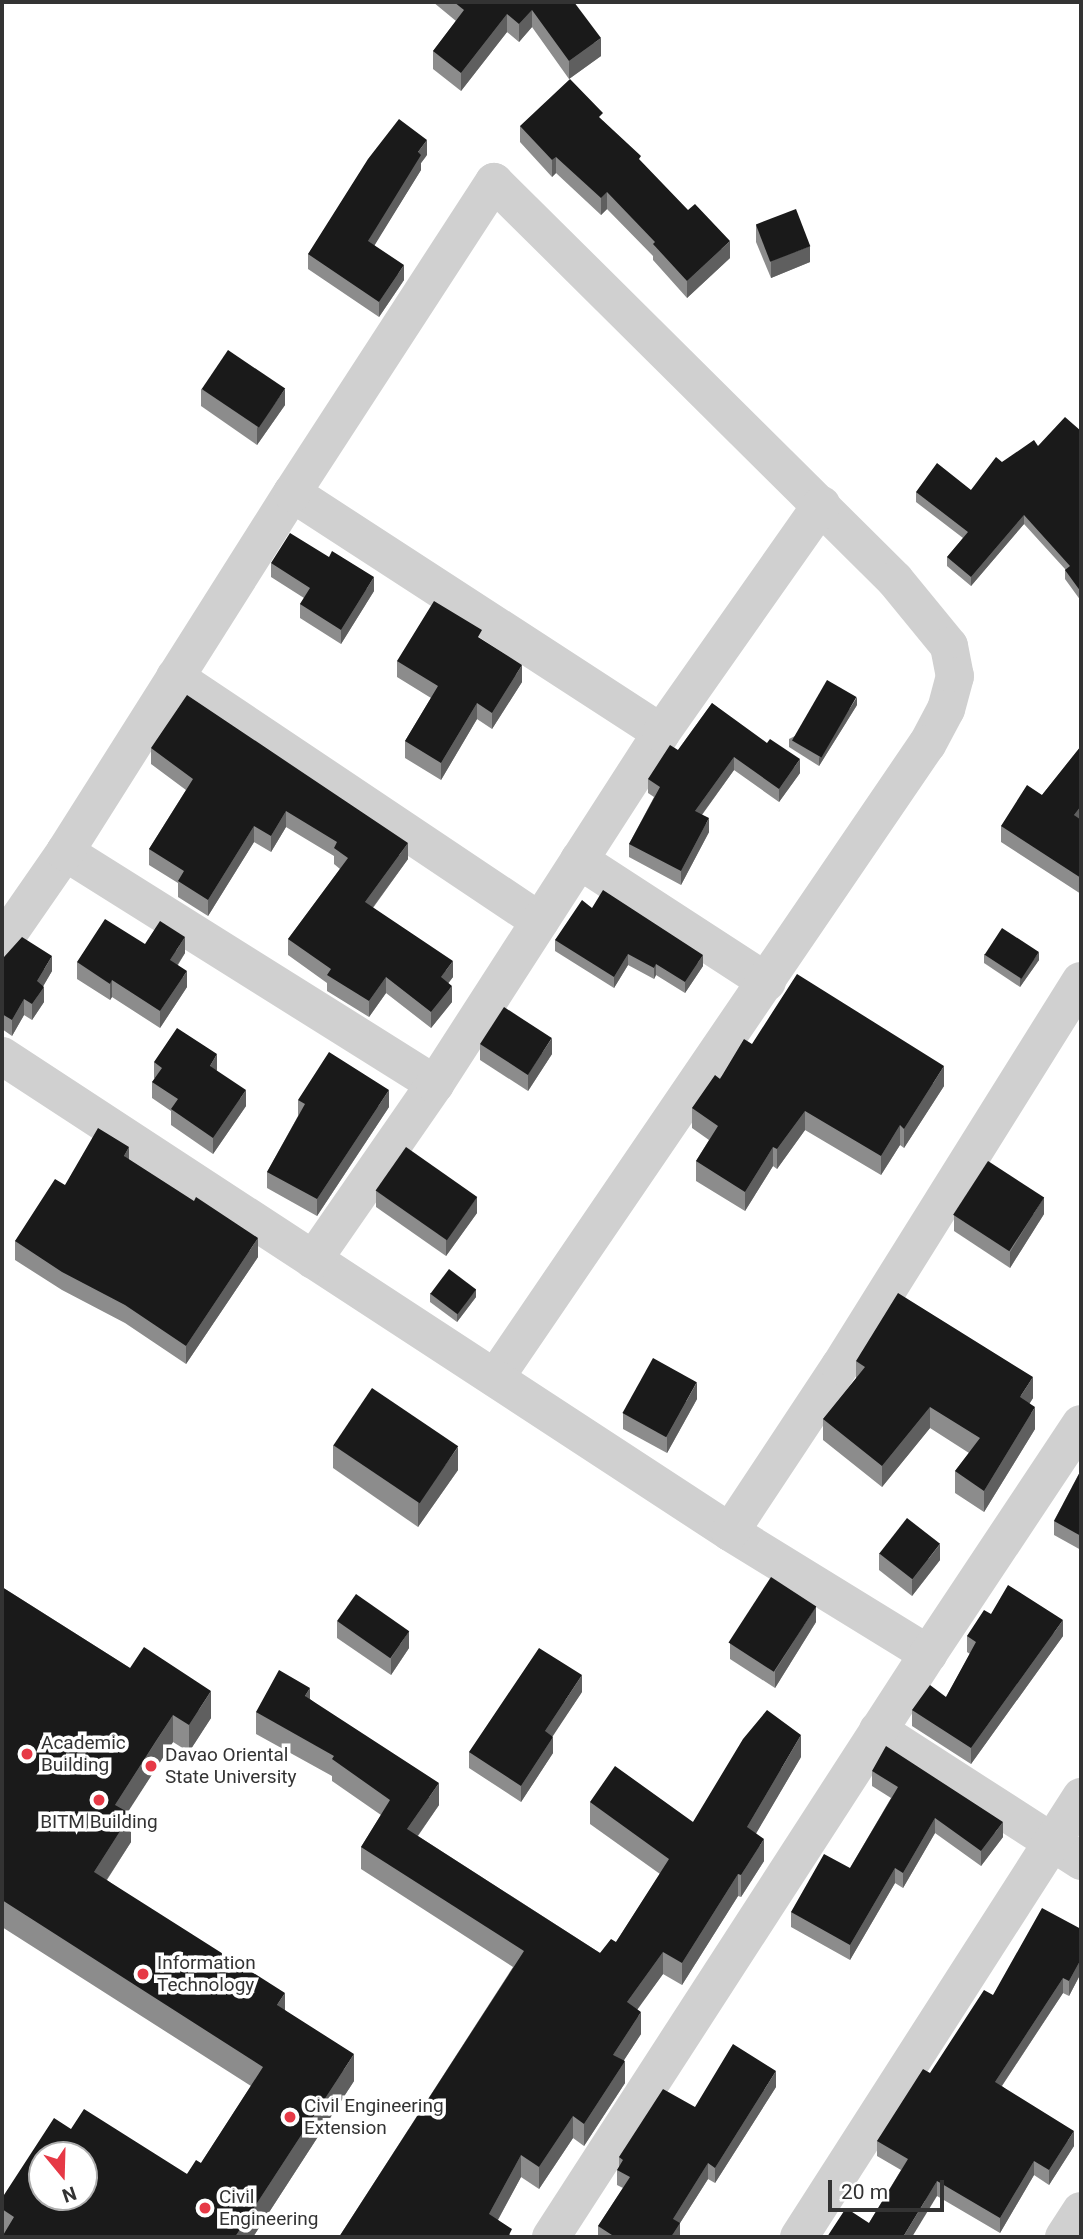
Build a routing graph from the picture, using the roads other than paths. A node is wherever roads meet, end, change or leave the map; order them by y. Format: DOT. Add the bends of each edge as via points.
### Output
graph roads {
  1 [pos="292,493"];
  2 [pos="821,505"];
  3 [pos="175,677"];
  4 [pos="661,733"];
  5 [pos="65,852"];
  6 [pos="579,860"];
  7 [pos="540,921"];
  8 [pos="2,943"];
  9 [pos="1081,981"];
  10 [pos="767,982"];
  11 [pos="2,1056"];
  12 [pos="435,1084"];
  13 [pos="313,1260"];
  14 [pos="495,1378"];
  15 [pos="1081,1424"];
  16 [pos="730,1532"];
  17 [pos="928,1654"];
  18 [pos="878,1730"];
  19 [pos="1081,1797"];
  20 [pos="1067,1852"];
  21 [pos="1081,2211"];
  22 [pos="551,2237"];
  23 [pos="799,2237"];
  24 [pos="1064,2237"];
  1 -- 2 [label="street" via="494,182"];
  1 -- 3 [label="street"];
  1 -- 4 [label="street"];
  2 -- 4 [label="street"];
  2 -- 10 [label="street" via="927,616 949,646 955,676 946,709 927,744"];
  3 -- 5 [label="street"];
  3 -- 7 [label="street"];
  4 -- 6 [label="street"];
  5 -- 8 [label="street"];
  5 -- 12 [label="street"];
  6 -- 7 [label="street"];
  6 -- 10 [label="street"];
  7 -- 12 [label="street"];
  9 -- 16 [label="street" via="840,1366"];
  10 -- 14 [label="street"];
  11 -- 13 [label="street"];
  12 -- 13 [label="street"];
  13 -- 14 [label="street"];
  14 -- 16 [label="street"];
  15 -- 17 [label="street"];
  16 -- 17 [label="street"];
  17 -- 18 [label="street"];
  18 -- 20 [label="street"];
  18 -- 22 [label="street"];
  19 -- 20 [label="street"];
  20 -- 23 [label="street"];
  21 -- 24 [label="street"];
}
